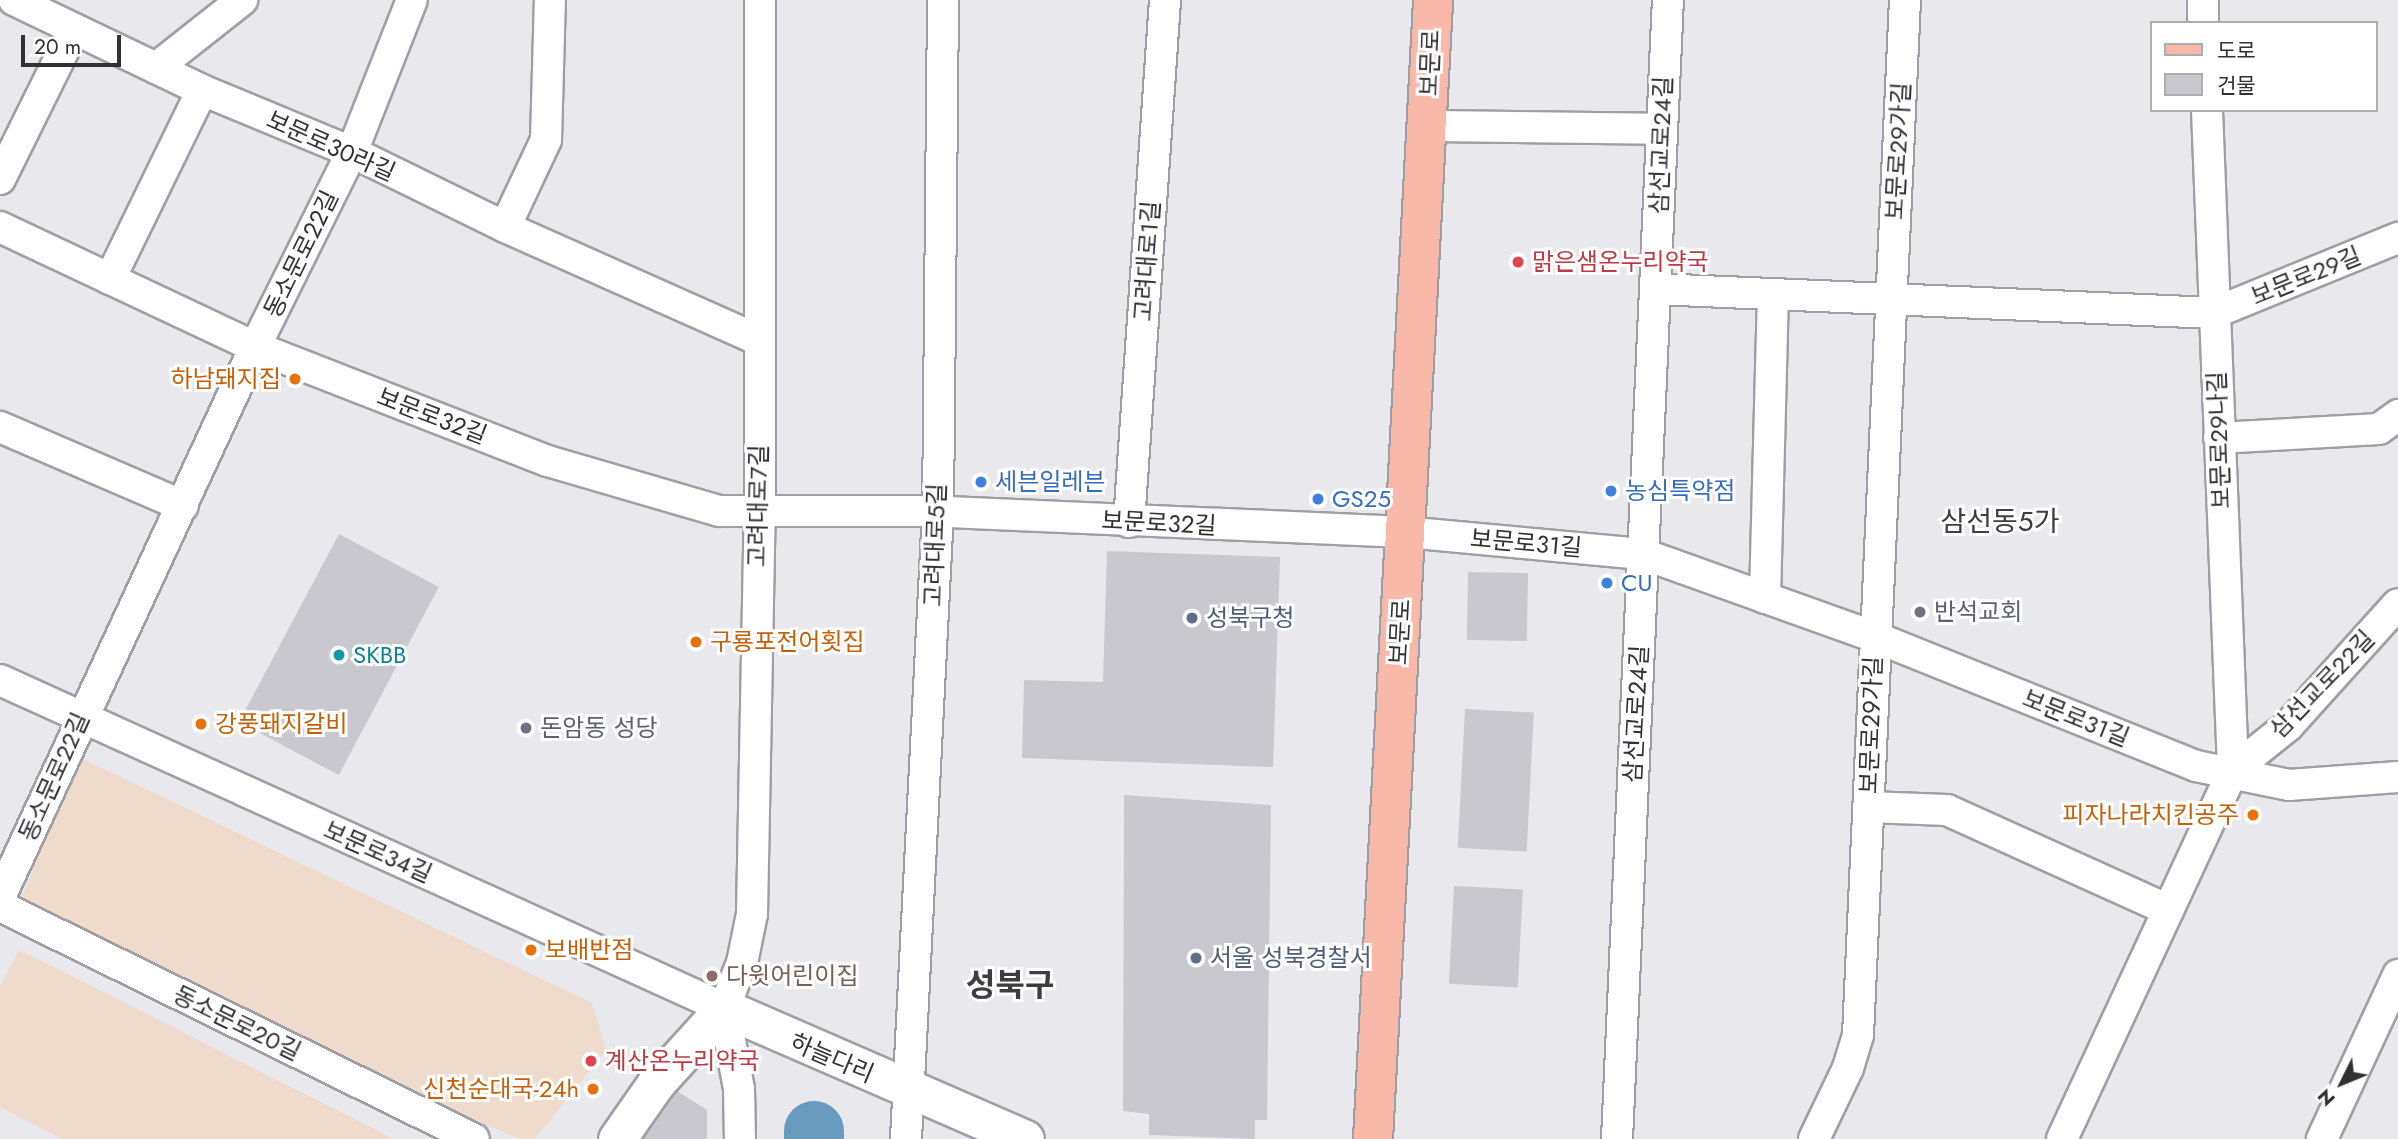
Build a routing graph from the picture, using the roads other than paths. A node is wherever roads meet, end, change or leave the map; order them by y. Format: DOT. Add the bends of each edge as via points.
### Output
graph roads {
  1 [pos="14,0"];
  2 [pos="242,0"];
  3 [pos="412,0"];
  4 [pos="550,0"];
  5 [pos="760,0"];
  6 [pos="943,0"];
  7 [pos="1165,0"];
  8 [pos="1433,0"];
  9 [pos="1668,0"];
  10 [pos="1905,0"];
  11 [pos="2203,0"];
  12 [pos="2203,21"];
  13 [pos="74,29"];
  14 [pos="156,68"];
  15 [pos="202,90"];
  16 [pos="2207,112"];
  17 [pos="1428,126"];
  18 [pos="1662,129"];
  19 [pos="352,152"];
  20 [pos="0,179"];
  21 [pos="0,227"];
  22 [pos="505,227"];
  23 [pos="2398,238"];
  24 [pos="110,279"];
  25 [pos="1655,289"];
  26 [pos="1773,297"];
  27 [pos="1890,302"];
  28 [pos="2214,313"];
  29 [pos="757,339"];
  30 [pos="255,348"];
  31 [pos="2398,415"];
  32 [pos="0,427"];
  33 [pos="2219,438"];
  34 [pos="183,506"];
  35 [pos="763,510"];
  36 [pos="925,512"];
  37 [pos="1129,522"];
  38 [pos="1405,532"];
  39 [pos="1643,554"];
  40 [pos="1765,598"];
  41 [pos="2398,604"];
  42 [pos="1875,637"];
  43 [pos="0,680"];
  44 [pos="81,718"];
  45 [pos="2233,770"];
  46 [pos="2398,778"];
  47 [pos="1868,807"];
  48 [pos="0,897"];
  49 [pos="0,906"];
  50 [pos="2168,910"];
  51 [pos="2398,975"];
  52 [pos="739,1017"];
  53 [pos="656,1083"];
  54 [pos="910,1090"];
  55 [pos="474,1139"];
  56 [pos="600,1139"];
  57 [pos="617,1139"];
  58 [pos="740,1139"];
  59 [pos="906,1139"];
  60 [pos="1024,1139"];
  61 [pos="1373,1139"];
  62 [pos="1617,1139"];
  63 [pos="1814,1139"];
  64 [pos="2062,1139"];
  65 [pos="2322,1139"];
  1 -- 13 [label="street, 보문로30라길"];
  2 -- 14 [label="street"];
  3 -- 19 [label="street, 동소문로22길"];
  4 -- 22 [label="street" via="545,140"];
  5 -- 29 [label="street, 고려대로7길"];
  6 -- 36 [label="street, 고려대로5길"];
  7 -- 37 [label="street, 고려대로1길"];
  8 -- 17 [label="main road, 보문로"];
  9 -- 18 [label="street, 삼선교로24길"];
  10 -- 27 [label="street, 보문로29가길"];
  11 -- 12 [label="street"];
  13 -- 14 [label="street, 보문로30라길"];
  13 -- 20 [label="street"];
  14 -- 15 [label="street, 보문로30라길"];
  15 -- 19 [label="street, 보문로30라길"];
  15 -- 24 [label="street"];
  16 -- 28 [label="street, 보문로29나길"];
  17 -- 18 [label="street, 보문로"];
  17 -- 38 [label="main road, 보문로"];
  18 -- 25 [label="street, 삼선교로24길"];
  19 -- 22 [label="street, 보문로30라길"];
  19 -- 30 [label="street, 동소문로22길"];
  21 -- 24 [label="street, 보문로32길"];
  22 -- 29 [label="street, 보문로30라길"];
  23 -- 28 [label="street, 보문로29길"];
  24 -- 30 [label="street, 보문로32길"];
  25 -- 26 [label="street"];
  25 -- 39 [label="street, 삼선교로24길"];
  26 -- 27 [label="street"];
  26 -- 40 [label="street"];
  27 -- 28 [label="street"];
  27 -- 42 [label="street, 보문로29가길"];
  28 -- 33 [label="street, 보문로29나길"];
  29 -- 35 [label="street, 고려대로7길"];
  30 -- 34 [label="street, 동소문로22길"];
  30 -- 35 [label="street, 보문로32길" via="548,461 719,511"];
  31 -- 33 [label="street" via="2379,429"];
  32 -- 34 [label="street"];
  33 -- 45 [label="street, 보문로29나길"];
  34 -- 44 [label="street, 동소문로22길"];
  35 -- 36 [label="street, 보문로32길"];
  35 -- 52 [label="street, 고려대로7길" via="752,915 742,963"];
  36 -- 37 [label="street, 보문로32길"];
  36 -- 54 [label="street, 고려대로5길"];
  37 -- 38 [label="street, 보문로32길"];
  38 -- 39 [label="street, 보문로31길"];
  38 -- 61 [label="main road, 보문로"];
  39 -- 40 [label="street, 보문로31길"];
  39 -- 62 [label="street, 삼선교로24길"];
  40 -- 42 [label="street, 보문로31길"];
  41 -- 45 [label="street, 삼선교로22길" via="2287,726"];
  42 -- 45 [label="street, 보문로31길" via="2196,766"];
  42 -- 47 [label="street, 보문로29가길"];
  43 -- 44 [label="street, 보문로34길"];
  44 -- 48 [label="street, 동소문로22길"];
  44 -- 52 [label="street, 보문로34길"];
  45 -- 46 [label="street, 보문로31길" via="2289,785"];
  45 -- 50 [label="street, 삼선교로22길"];
  47 -- 50 [label="street" via="1947,810"];
  47 -- 63 [label="street, 보문로29가길" via="1858,1035 1848,1068"];
  49 -- 55 [label="street, 동소문로20길"];
  50 -- 64 [label="street, 삼선교로22길"];
  51 -- 65 [label="street"];
  52 -- 53 [label="street"];
  52 -- 54 [label="street, 하늘다리"];
  52 -- 58 [label="street"];
  53 -- 56 [label="street" via="638,1092"];
  53 -- 57 [label="street"];
  54 -- 59 [label="street, 고려대로5길"];
  54 -- 60 [label="street"];
}
